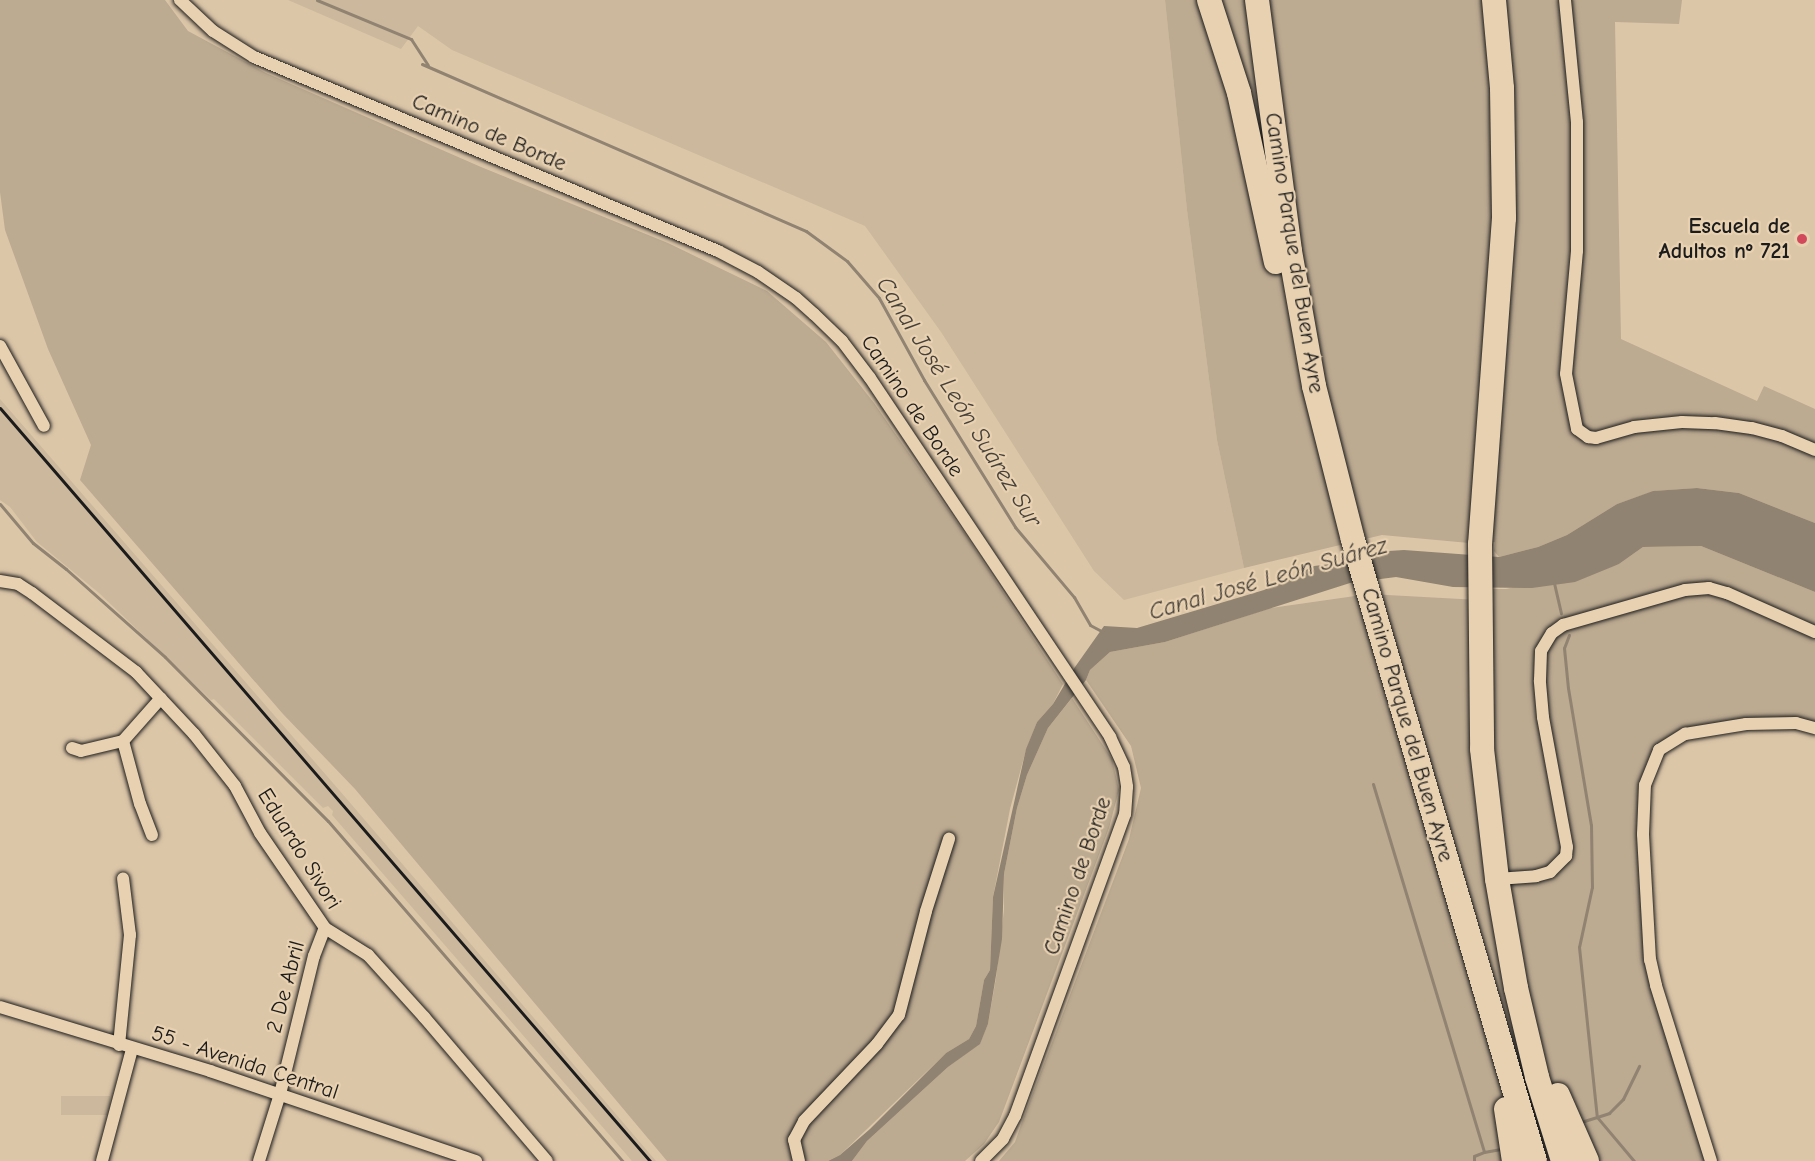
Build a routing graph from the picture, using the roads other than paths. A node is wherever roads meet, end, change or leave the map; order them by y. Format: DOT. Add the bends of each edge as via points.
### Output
graph roads {
  1 [pos="180,0"];
  2 [pos="1209,0"];
  3 [pos="1257,0"];
  4 [pos="1494,0"];
  5 [pos="1565,0"];
  6 [pos="0,346"];
  7 [pos="1314,386"];
  8 [pos="44,426"];
  9 [pos="1815,450"];
  10 [pos="0,581"];
  11 [pos="1815,632"];
  12 [pos="161,698"];
  13 [pos="1815,728"];
  14 [pos="123,741"];
  15 [pos="72,748"];
  16 [pos="152,835"];
  17 [pos="949,839"];
  18 [pos="123,878"];
  19 [pos="1497,879"];
  20 [pos="325,928"];
  21 [pos="1516,988"];
  22 [pos="1488,1006"];
  23 [pos="0,1007"];
  24 [pos="119,1045"];
  25 [pos="132,1049"];
  26 [pos="280,1094"];
  27 [pos="102,1161"];
  28 [pos="260,1161"];
  29 [pos="476,1161"];
  30 [pos="547,1161"];
  31 [pos="799,1161"];
  32 [pos="981,1161"];
  33 [pos="1514,1161"];
  34 [pos="1535,1161"];
  35 [pos="1563,1161"];
  36 [pos="1587,1161"];
  37 [pos="1711,1161"];
  1 -- 32 [label="street, Camino de Borde" via="213,31 254,57 718,251 758,272 796,297 842,341 870,378 1114,744 1127,787 1125,814 1015,1116 1003,1139"];
  2 -- 7 [label="highway" via="1250,135 1291,329"];
  3 -- 7 [label="highway, Camino Parque del Buen Ayre" via="1290,251"];
  4 -- 19 [label="highway" via="1502,88 1504,218 1479,600 1482,749"];
  5 -- 9 [label="street" via="1577,122 1577,251 1566,374 1577,429 1596,438 1634,427 1715,423 1782,436"];
  6 -- 8 [label="street"];
  7 -- 22 [label="highway, Camino Parque del Buen Ayre" via="1353,540"];
  10 -- 12 [label="street, Eduardo Sivori" via="18,584 32,593 122,659"];
  11 -- 19 [label="street" via="1709,588 1644,600 1557,629 1541,651 1540,680 1566,856 1550,872"];
  12 -- 14 [label="street"];
  12 -- 20 [label="street, Eduardo Sivori" via="235,786 260,832"];
  13 -- 37 [label="street" via="1796,723 1746,724 1685,734 1659,750 1645,785 1642,834 1650,960"];
  14 -- 15 [label="street" via="81,751"];
  14 -- 16 [label="street"];
  17 -- 31 [label="street" via="899,1015 804,1121 794,1140"];
  18 -- 24 [label="street" via="130,935"];
  19 -- 21 [label="highway"];
  20 -- 26 [label="street, 2 De Abril" via="314,956"];
  20 -- 30 [label="street, Eduardo Sivori" via="368,955"];
  21 -- 35 [label="highway" via="1537,1077"];
  21 -- 36 [label="highway"];
  22 -- 33 [label="highway"];
  22 -- 34 [label="highway, Camino Parque del Buen Ayre"];
  23 -- 24 [label="street, 55 - Avenida Central"];
  24 -- 25 [label="street, 55 - Avenida Central"];
  25 -- 26 [label="street, 55 - Avenida Central"];
  25 -- 27 [label="street"];
  26 -- 28 [label="street, 2 De Abril"];
  26 -- 29 [label="street, 55 - Avenida Central"];
}
